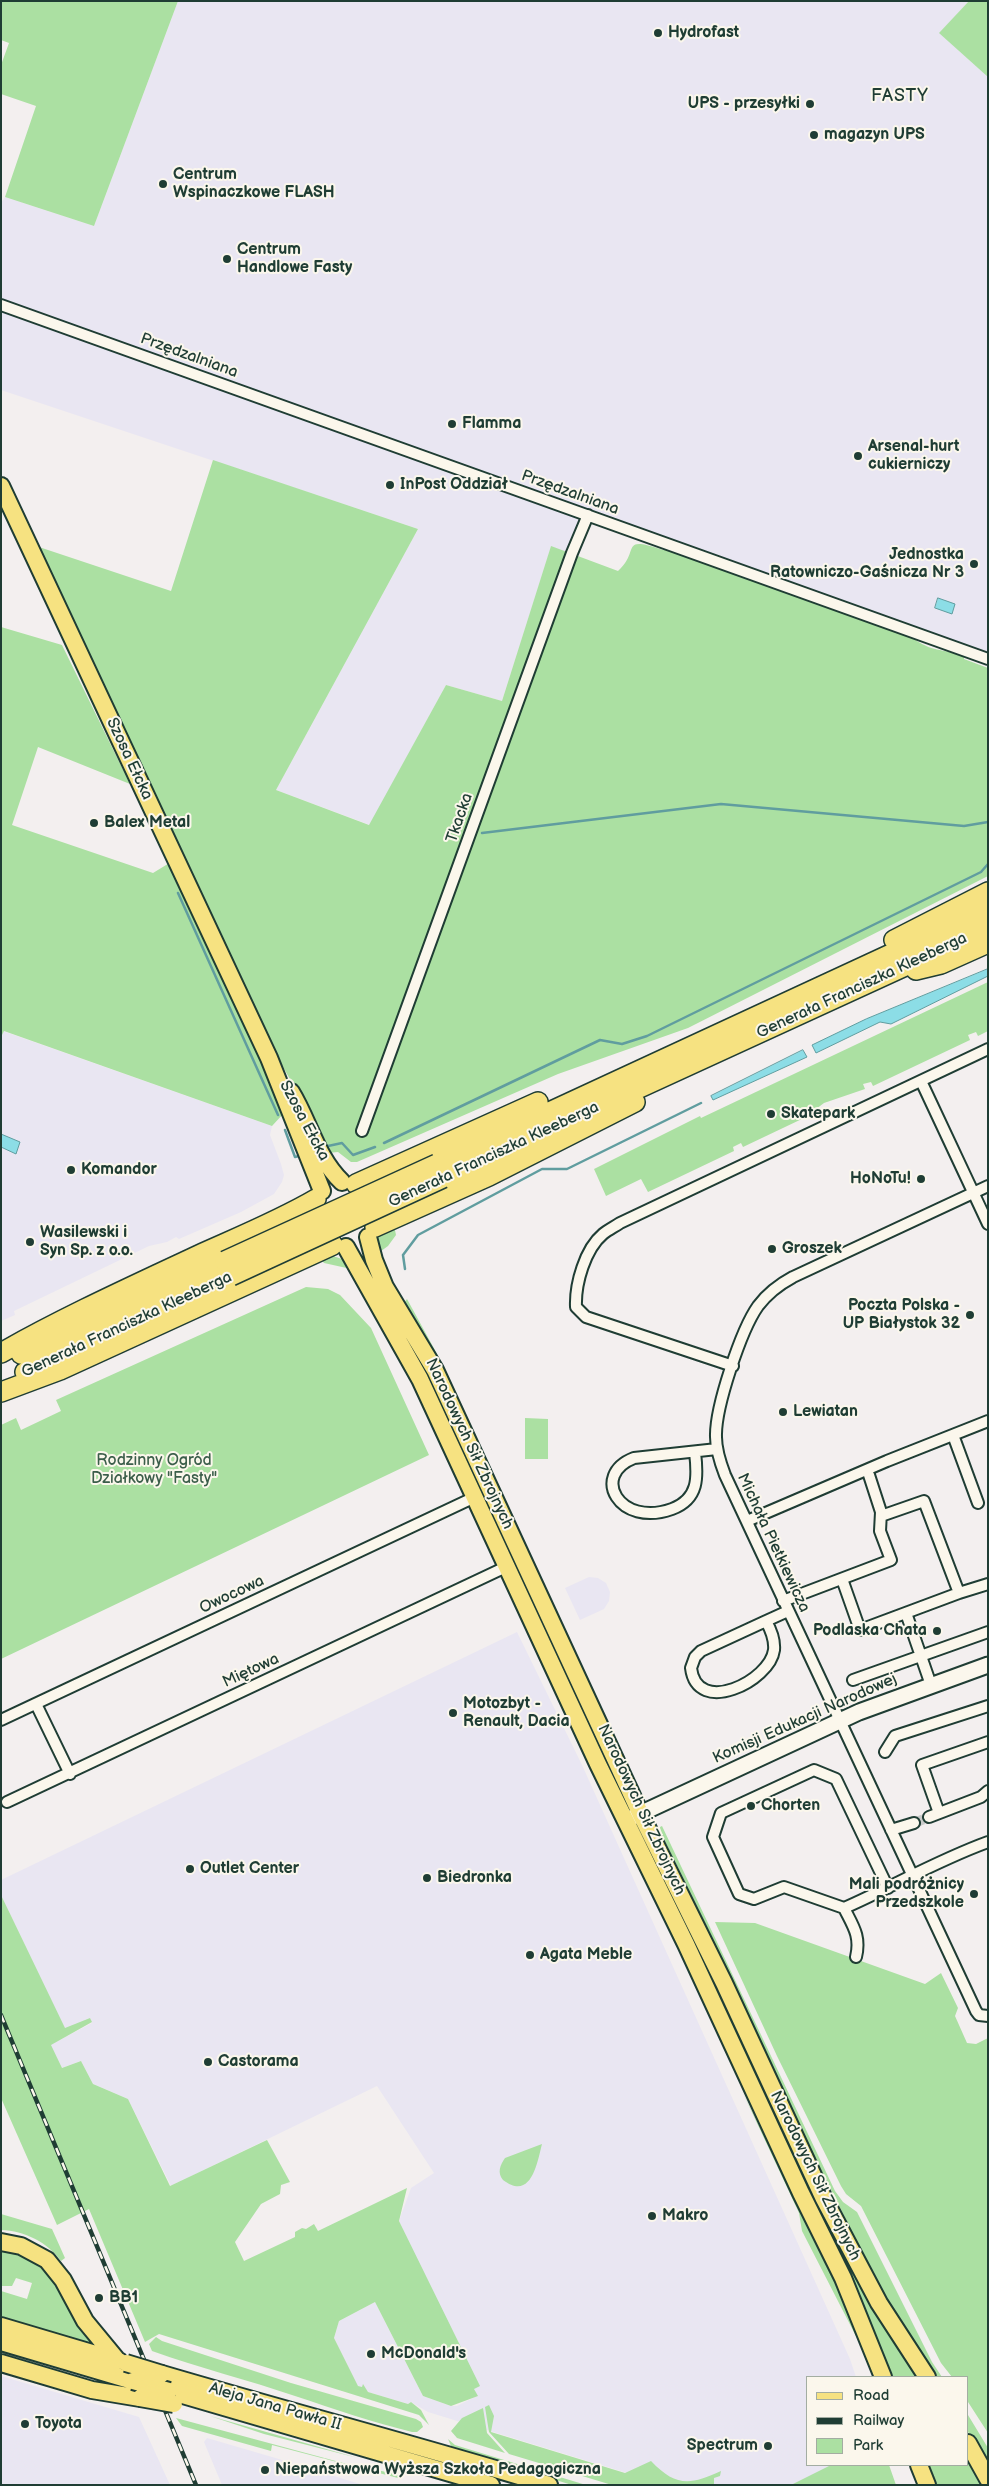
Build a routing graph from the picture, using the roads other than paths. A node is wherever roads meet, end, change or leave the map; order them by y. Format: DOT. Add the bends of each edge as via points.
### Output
graph roads {
  1 [pos="1,304"];
  2 [pos="1,486"];
  3 [pos="588,515"];
  4 [pos="988,659"];
  5 [pos="988,892"];
  6 [pos="988,909"];
  7 [pos="988,928"];
  8 [pos="988,943"];
  9 [pos="869,983"];
  10 [pos="803,994"];
  11 [pos="988,1049"];
  12 [pos="682,1050"];
  13 [pos="709,1056"];
  14 [pos="269,1058"];
  15 [pos="921,1081"];
  16 [pos="292,1116"];
  17 [pos="308,1122"];
  18 [pos="362,1131"];
  19 [pos="440,1171"];
  20 [pos="349,1183"];
  21 [pos="988,1186"];
  22 [pos="974,1193"];
  23 [pos="319,1195"];
  24 [pos="988,1224"];
  25 [pos="372,1232"];
  26 [pos="339,1246"];
  27 [pos="228,1268"];
  28 [pos="1,1353"];
  29 [pos="1,1363"];
  30 [pos="733,1366"];
  31 [pos="435,1370"];
  32 [pos="420,1379"];
  33 [pos="1,1383"];
  34 [pos="1,1392"];
  35 [pos="988,1421"];
  36 [pos="953,1435"];
  37 [pos="717,1449"];
  38 [pos="695,1452"];
  39 [pos="869,1475"];
  40 [pos="475,1497"];
  41 [pos="978,1503"];
  42 [pos="881,1516"];
  43 [pos="747,1521"];
  44 [pos="508,1566"];
  45 [pos="842,1578"];
  46 [pos="988,1584"];
  47 [pos="959,1593"];
  48 [pos="783,1601"];
  49 [pos="788,1611"];
  50 [pos="906,1613"];
  51 [pos="766,1621"];
  52 [pos="988,1632"];
  53 [pos="921,1655"];
  54 [pos="987,1667"];
  55 [pos="853,1680"];
  56 [pos="931,1685"];
  57 [pos="36,1704"];
  58 [pos="988,1706"];
  59 [pos="1,1720"];
  60 [pos="839,1721"];
  61 [pos="988,1742"];
  62 [pos="612,1747"];
  63 [pos="885,1752"];
  64 [pos="593,1754"];
  65 [pos="70,1774"];
  66 [pos="988,1791"];
  67 [pos="7,1802"];
  68 [pos="640,1813"];
  69 [pos="939,1813"];
  70 [pos="929,1817"];
  71 [pos="625,1820"];
  72 [pos="914,1823"];
  73 [pos="891,1830"];
  74 [pos="988,1842"];
  75 [pos="912,1875"];
  76 [pos="676,1884"];
  77 [pos="888,1888"];
  78 [pos="659,1891"];
  79 [pos="844,1908"];
  80 [pos="856,1957"];
  81 [pos="985,2017"];
  82 [pos="1,2242"];
  83 [pos="1,2326"];
  84 [pos="1,2342"];
  85 [pos="122,2362"];
  86 [pos="1,2363"];
  87 [pos="883,2376"];
  88 [pos="926,2376"];
  89 [pos="172,2398"];
  90 [pos="969,2445"];
  91 [pos="433,2449"];
  92 [pos="919,2466"];
  93 [pos="428,2467"];
  94 [pos="988,2479"];
  95 [pos="491,2485"];
  96 [pos="549,2485"];
  97 [pos="927,2485"];
  1 -- 3 [label="street, Przędzalniana"];
  2 -- 14 [label="main road, Szosa Ełcka"];
  3 -- 4 [label="street, Przędzalniana"];
  3 -- 18 [label="street, Tkacka"];
  5 -- 10 [label="highway" via="835,972"];
  6 -- 10 [label="highway, Generała Franciszka Kleeberga"];
  7 -- 9 [label="highway, Generała Franciszka Kleeberga"];
  8 -- 9 [label="highway" via="941,964"];
  9 -- 13 [label="highway, Generała Franciszka Kleeberga"];
  10 -- 12 [label="highway, Generała Franciszka Kleeberga"];
  11 -- 15 [label="street"];
  12 -- 19 [label="highway, Generała Franciszka Kleeberga"];
  12 -- 20 [label="highway" via="581,1082"];
  13 -- 19 [label="highway, Generała Franciszka Kleeberga"];
  13 -- 25 [label="highway" via="609,1117"];
  14 -- 16 [label="main road, Szosa Ełcka"];
  14 -- 17 [label="main road, Szosa Ełcka"];
  15 -- 22 [label="street"];
  15 -- 30 [label="street" via="620,1223 591,1248 575,1293 576,1307 586,1317"];
  16 -- 17 [label="main road"];
  16 -- 23 [label="main road, Szosa Ełcka"];
  17 -- 20 [label="main road, Szosa Ełcka" via="323,1160"];
  19 -- 27 [label="highway, Generała Franciszka Kleeberga, bridge"];
  20 -- 23 [label="main road" via="331,1185"];
  20 -- 25 [label="main road" via="365,1189 377,1206"];
  21 -- 22 [label="street, Michała Pietkiewicza"];
  22 -- 24 [label="street"];
  22 -- 30 [label="street, Michała Pietkiewicza" via="779,1285 751,1318"];
  23 -- 26 [label="main road" via="312,1209 312,1220 323,1239"];
  23 -- 28 [label="highway" via="291,1214 167,1270"];
  25 -- 26 [label="main road" via="354,1246"];
  25 -- 31 [label="main road, Narodowych Sił Zbrojnych" via="374,1260 385,1287"];
  26 -- 32 [label="main road, Narodowych Sił Zbrojnych"];
  26 -- 34 [label="highway" via="60,1370"];
  27 -- 29 [label="highway, Generała Franciszka Kleeberga"];
  27 -- 33 [label="highway, Generała Franciszka Kleeberga"];
  30 -- 37 [label="street, Michała Pietkiewicza" via="719,1411"];
  31 -- 32 [label="main road"];
  31 -- 62 [label="main road, Narodowych Sił Zbrojnych"];
  32 -- 40 [label="main road, Narodowych Sił Zbrojnych"];
  35 -- 36 [label="street"];
  36 -- 41 [label="street"];
  36 -- 43 [label="street"];
  37 -- 38 [label="street"];
  37 -- 43 [label="street, Michała Pietkiewicza"];
  38 -- 38 [label="street" via="626,1460 616,1470 615,1495 639,1514 676,1508 686,1502 696,1486"];
  39 -- 42 [label="street"];
  40 -- 44 [label="main road, Narodowych Sił Zbrojnych"];
  40 -- 57 [label="street, Owocowa"];
  42 -- 45 [label="street" via="880,1531 891,1560"];
  42 -- 47 [label="street" via="924,1501"];
  43 -- 48 [label="street, Michała Pietkiewicza"];
  44 -- 64 [label="main road, Narodowych Sił Zbrojnych"];
  44 -- 65 [label="street, Miętowa"];
  45 -- 48 [label="street"];
  45 -- 50 [label="street" via="860,1630"];
  46 -- 47 [label="street"];
  47 -- 50 [label="street"];
  48 -- 49 [label="street, Michała Pietkiewicza"];
  49 -- 51 [label="street"];
  49 -- 60 [label="street, Michała Pietkiewicza"];
  50 -- 53 [label="street"];
  51 -- 51 [label="street" via="774,1649 772,1659 762,1672 724,1692 705,1691 696,1685 691,1668 697,1655"];
  52 -- 53 [label="street"];
  53 -- 55 [label="street"];
  53 -- 56 [label="street"];
  54 -- 56 [label="street, Komisji Edukacji Narodowej"];
  56 -- 60 [label="street, Komisji Edukacji Narodowej"];
  57 -- 59 [label="street, Owocowa"];
  57 -- 65 [label="street"];
  58 -- 63 [label="street" via="895,1736"];
  60 -- 68 [label="street, Komisji Edukacji Narodowej"];
  60 -- 73 [label="street, Michała Pietkiewicza"];
  61 -- 69 [label="street" via="922,1765"];
  62 -- 64 [label="main road"];
  62 -- 68 [label="main road, Narodowych Sił Zbrojnych"];
  64 -- 71 [label="main road, Narodowych Sił Zbrojnych"];
  65 -- 67 [label="street, Miętowa"];
  66 -- 69 [label="street" via="981,1798"];
  68 -- 71 [label="street, Komisji Edukacji Narodowej"];
  68 -- 76 [label="main road, Narodowych Sił Zbrojnych"];
  69 -- 70 [label="street"];
  71 -- 78 [label="main road, Narodowych Sił Zbrojnych"];
  72 -- 73 [label="street"];
  73 -- 75 [label="street, Michała Pietkiewicza"];
  74 -- 75 [label="street"];
  75 -- 77 [label="street"];
  75 -- 81 [label="street, Michała Pietkiewicza" via="976,2011"];
  76 -- 78 [label="main road"];
  76 -- 88 [label="main road, Narodowych Sił Zbrojnych" via="862,2276"];
  77 -- 79 [label="street"];
  77 -- 79 [label="street" via="836,1779 814,1770 721,1813 713,1838 739,1894 754,1899 784,1887"];
  78 -- 87 [label="main road, Narodowych Sił Zbrojnych" via="843,2278"];
  79 -- 80 [label="street" via="858,1936"];
  82 -- 85 [label="main road" via="21,2246 47,2260 64,2280 85,2321"];
  83 -- 85 [label="main road, Aleja Jana Pawła II"];
  84 -- 89 [label="main road, Aleja Jana Pawła II, bridge" via="133,2381"];
  85 -- 91 [label="main road, Aleja Jana Pawła II, bridge" via="314,2419"];
  86 -- 89 [label="main road, bridge" via="92,2390 140,2398"];
  89 -- 93 [label="main road, Aleja Jana Pawła II" via="206,2403"];
  90 -- 94 [label="main road"];
  91 -- 93 [label="main road"];
  91 -- 96 [label="main road, Aleja Jana Pawła II"];
  92 -- 97 [label="main road"];
  93 -- 95 [label="main road, Aleja Jana Pawła II"];
}
